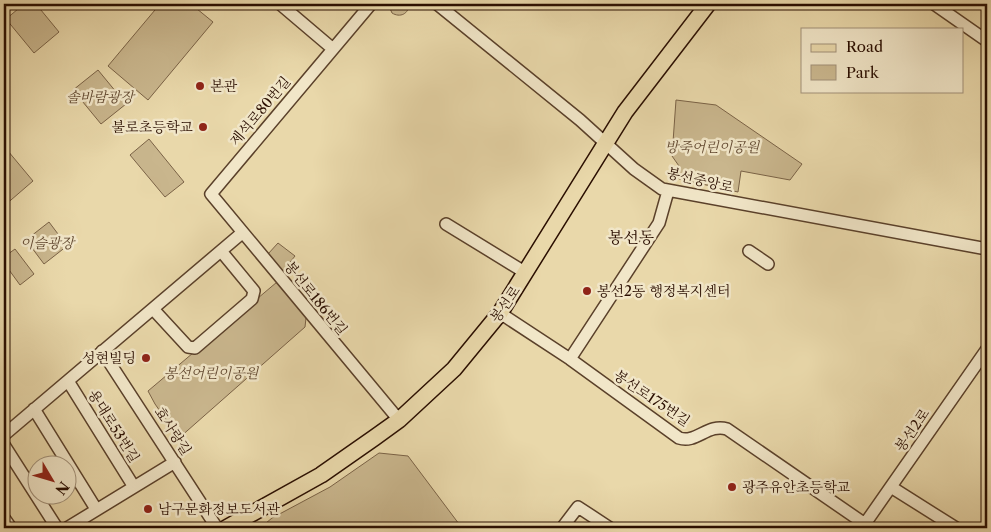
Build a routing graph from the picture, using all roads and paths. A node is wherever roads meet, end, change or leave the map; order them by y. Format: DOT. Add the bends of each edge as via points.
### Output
graph roads {
  1 [pos="280,4"];
  2 [pos="371,4"];
  3 [pos="437,4"];
  4 [pos="708,4"];
  5 [pos="934,4"];
  6 [pos="987,40"];
  7 [pos="333,49"];
  8 [pos="606,143"];
  9 [pos="668,191"];
  10 [pos="211,194"];
  11 [pos="446,224"];
  12 [pos="242,233"];
  13 [pos="987,247"];
  14 [pos="221,250"];
  15 [pos="749,251"];
  16 [pos="768,264"];
  17 [pos="526,273"];
  18 [pos="153,309"];
  19 [pos="500,313"];
  20 [pos="987,349"];
  21 [pos="102,352"];
  22 [pos="570,359"];
  23 [pos="68,381"];
  24 [pos="34,409"];
  25 [pos="399,420"];
  26 [pos="4,435"];
  27 [pos="4,445"];
  28 [pos="175,462"];
  29 [pos="134,486"];
  30 [pos="890,487"];
  31 [pos="96,510"];
  32 [pos="4,518"];
  33 [pos="864,526"];
  34 [pos="11,528"];
  35 [pos="57,528"];
  36 [pos="67,528"];
  37 [pos="217,528"];
  38 [pos="226,528"];
  39 [pos="562,528"];
  40 [pos="610,528"];
  41 [pos="956,528"];
  1 -- 7 [label="street"];
  2 -- 7 [label="street, 제석로80번길"];
  3 -- 8 [label="street, 봉선중앙로"];
  4 -- 8 [label="main road, 봉선로" via="625,112"];
  5 -- 6 [label="street"];
  7 -- 10 [label="street, 제석로80번길"];
  8 -- 9 [label="street, 봉선중앙로" via="634,169"];
  8 -- 17 [label="main road, 봉선로"];
  9 -- 13 [label="street, 봉선중앙로"];
  9 -- 22 [label="street" via="659,224"];
  10 -- 12 [label="street, 봉선로186번길"];
  11 -- 17 [label="street"];
  12 -- 14 [label="street"];
  12 -- 25 [label="street, 봉선로186번길"];
  14 -- 18 [label="street"];
  14 -- 18 [label="street" via="254,291 252,299 195,348 188,347"];
  15 -- 16 [label="street"];
  17 -- 19 [label="main road, 봉선로"];
  18 -- 21 [label="street"];
  19 -- 22 [label="street, 봉선로175번길"];
  19 -- 25 [label="main road, 봉선로" via="454,369"];
  20 -- 30 [label="street, 봉선2로"];
  21 -- 23 [label="street"];
  21 -- 28 [label="street, 효사랑길"];
  22 -- 33 [label="street, 봉선로175번길" via="679,438 689,440 714,428 727,429"];
  23 -- 24 [label="street"];
  23 -- 29 [label="street, 용대로53번길"];
  24 -- 26 [label="street"];
  24 -- 31 [label="street"];
  25 -- 38 [label="main road, 봉선로" via="321,475"];
  27 -- 35 [label="street"];
  28 -- 29 [label="street"];
  28 -- 37 [label="street, 효사랑길"];
  29 -- 31 [label="street"];
  30 -- 33 [label="street, 봉선2로"];
  30 -- 41 [label="street"];
  31 -- 36 [label="street"];
  32 -- 34 [label="street"];
  39 -- 40 [label="street" via="578,507"];
}
